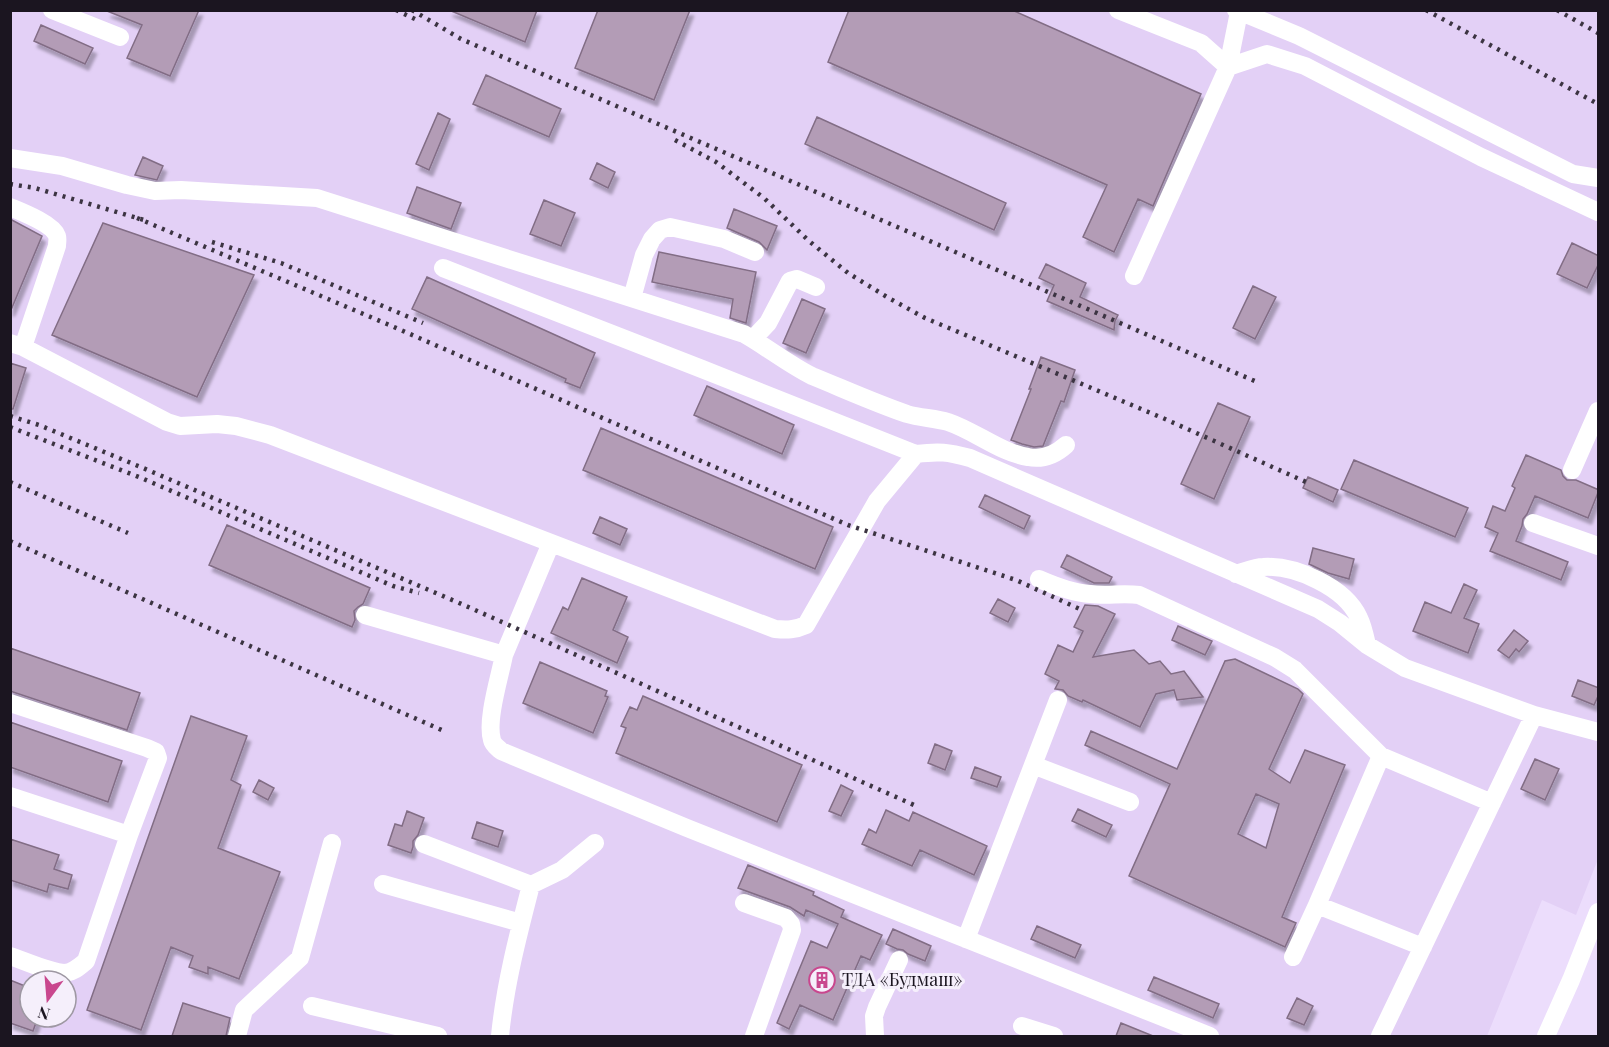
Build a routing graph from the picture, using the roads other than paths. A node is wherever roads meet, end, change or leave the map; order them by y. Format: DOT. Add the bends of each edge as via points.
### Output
graph roads {
  1 [pos="52,10"];
  2 [pos="1118,10"];
  3 [pos="1238,11"];
  4 [pos="120,37"];
  5 [pos="1228,67"];
  6 [pos="10,158"];
  7 [pos="1599,178"];
  8 [pos="10,207"];
  9 [pos="1599,212"];
  10 [pos="755,252"];
  11 [pos="443,268"];
  12 [pos="1134,276"];
  13 [pos="816,287"];
  14 [pos="632,298"];
  15 [pos="753,339"];
  16 [pos="17,345"];
  17 [pos="1599,411"];
  18 [pos="1066,445"];
  19 [pos="916,454"];
  20 [pos="1572,470"];
  21 [pos="1533,523"];
  22 [pos="551,543"];
  23 [pos="1599,546"];
  24 [pos="1236,574"];
  25 [pos="1039,579"];
  26 [pos="365,615"];
  27 [pos="1367,645"];
  28 [pos="504,655"];
  29 [pos="1058,700"];
  30 [pos="10,703"];
  31 [pos="1534,715"];
  32 [pos="1599,732"];
  33 [pos="1381,756"];
  34 [pos="1033,765"];
  35 [pos="10,796"];
  36 [pos="1130,802"];
  37 [pos="1492,803"];
  38 [pos="129,835"];
  39 [pos="332,843"];
  40 [pos="595,843"];
  41 [pos="424,844"];
  42 [pos="383,884"];
  43 [pos="531,885"];
  44 [pos="744,903"];
  45 [pos="1317,905"];
  46 [pos="1599,912"];
  47 [pos="521,923"];
  48 [pos="966,939"];
  49 [pos="1423,947"];
  50 [pos="10,956"];
  51 [pos="1293,957"];
  52 [pos="899,960"];
  53 [pos="312,1006"];
  54 [pos="1022,1026"];
  55 [pos="237,1036"];
  56 [pos="438,1036"];
  57 [pos="500,1036"];
  58 [pos="754,1036"];
  59 [pos="875,1036"];
  60 [pos="1054,1036"];
  61 [pos="1210,1036"];
  62 [pos="1380,1036"];
  63 [pos="1546,1036"];
  1 -- 4 [label="street"];
  2 -- 5 [label="street" via="1200,43"];
  3 -- 5 [label="street"];
  3 -- 7 [label="street" via="1299,36 1573,174"];
  5 -- 9 [label="street" via="1267,54 1305,66 1481,157"];
  5 -- 12 [label="street"];
  6 -- 14 [label="street" via="62,166 155,191 317,198"];
  8 -- 16 [label="street" via="30,215 57,235 57,246"];
  10 -- 14 [label="street" via="724,239 670,227 660,230 644,255"];
  11 -- 19 [label="street"];
  13 -- 15 [label="street" via="797,279 790,281 768,323"];
  14 -- 15 [label="street"];
  15 -- 18 [label="street" via="812,376 909,414 946,421 1013,453 1039,458 1051,456"];
  16 -- 22 [label="street" via="167,422 180,426 226,425 270,435"];
  17 -- 20 [label="street"];
  19 -- 22 [label="street" via="877,501 806,625 798,629 775,629"];
  19 -- 24 [label="street" via="937,451 970,458"];
  21 -- 23 [label="street"];
  22 -- 28 [label="street"];
  24 -- 27 [label="street" via="1318,609"];
  24 -- 27 [label="street" via="1263,567 1319,580 1349,602 1359,617"];
  25 -- 33 [label="street" via="1088,594 1139,594 1274,657 1295,670"];
  26 -- 28 [label="street"];
  27 -- 31 [label="street" via="1405,668"];
  28 -- 48 [label="street" via="490,731 492,743 501,751"];
  29 -- 34 [label="street"];
  30 -- 38 [label="street" via="156,752 157,764"];
  31 -- 32 [label="street"];
  31 -- 37 [label="street"];
  33 -- 37 [label="street"];
  33 -- 45 [label="street"];
  34 -- 36 [label="street"];
  34 -- 48 [label="street"];
  35 -- 38 [label="street"];
  37 -- 49 [label="street"];
  38 -- 50 [label="street" via="86,961 67,973"];
  39 -- 55 [label="street" via="300,958 244,1010"];
  40 -- 43 [label="street" via="562,870"];
  41 -- 43 [label="street"];
  42 -- 47 [label="street"];
  43 -- 47 [label="street"];
  44 -- 58 [label="street" via="786,918 792,930"];
  45 -- 49 [label="street"];
  45 -- 51 [label="street"];
  46 -- 63 [label="street"];
  47 -- 57 [label="street"];
  48 -- 61 [label="street"];
  49 -- 62 [label="street"];
  52 -- 59 [label="street" via="874,1016"];
  53 -- 56 [label="street"];
  54 -- 60 [label="street"];
}
